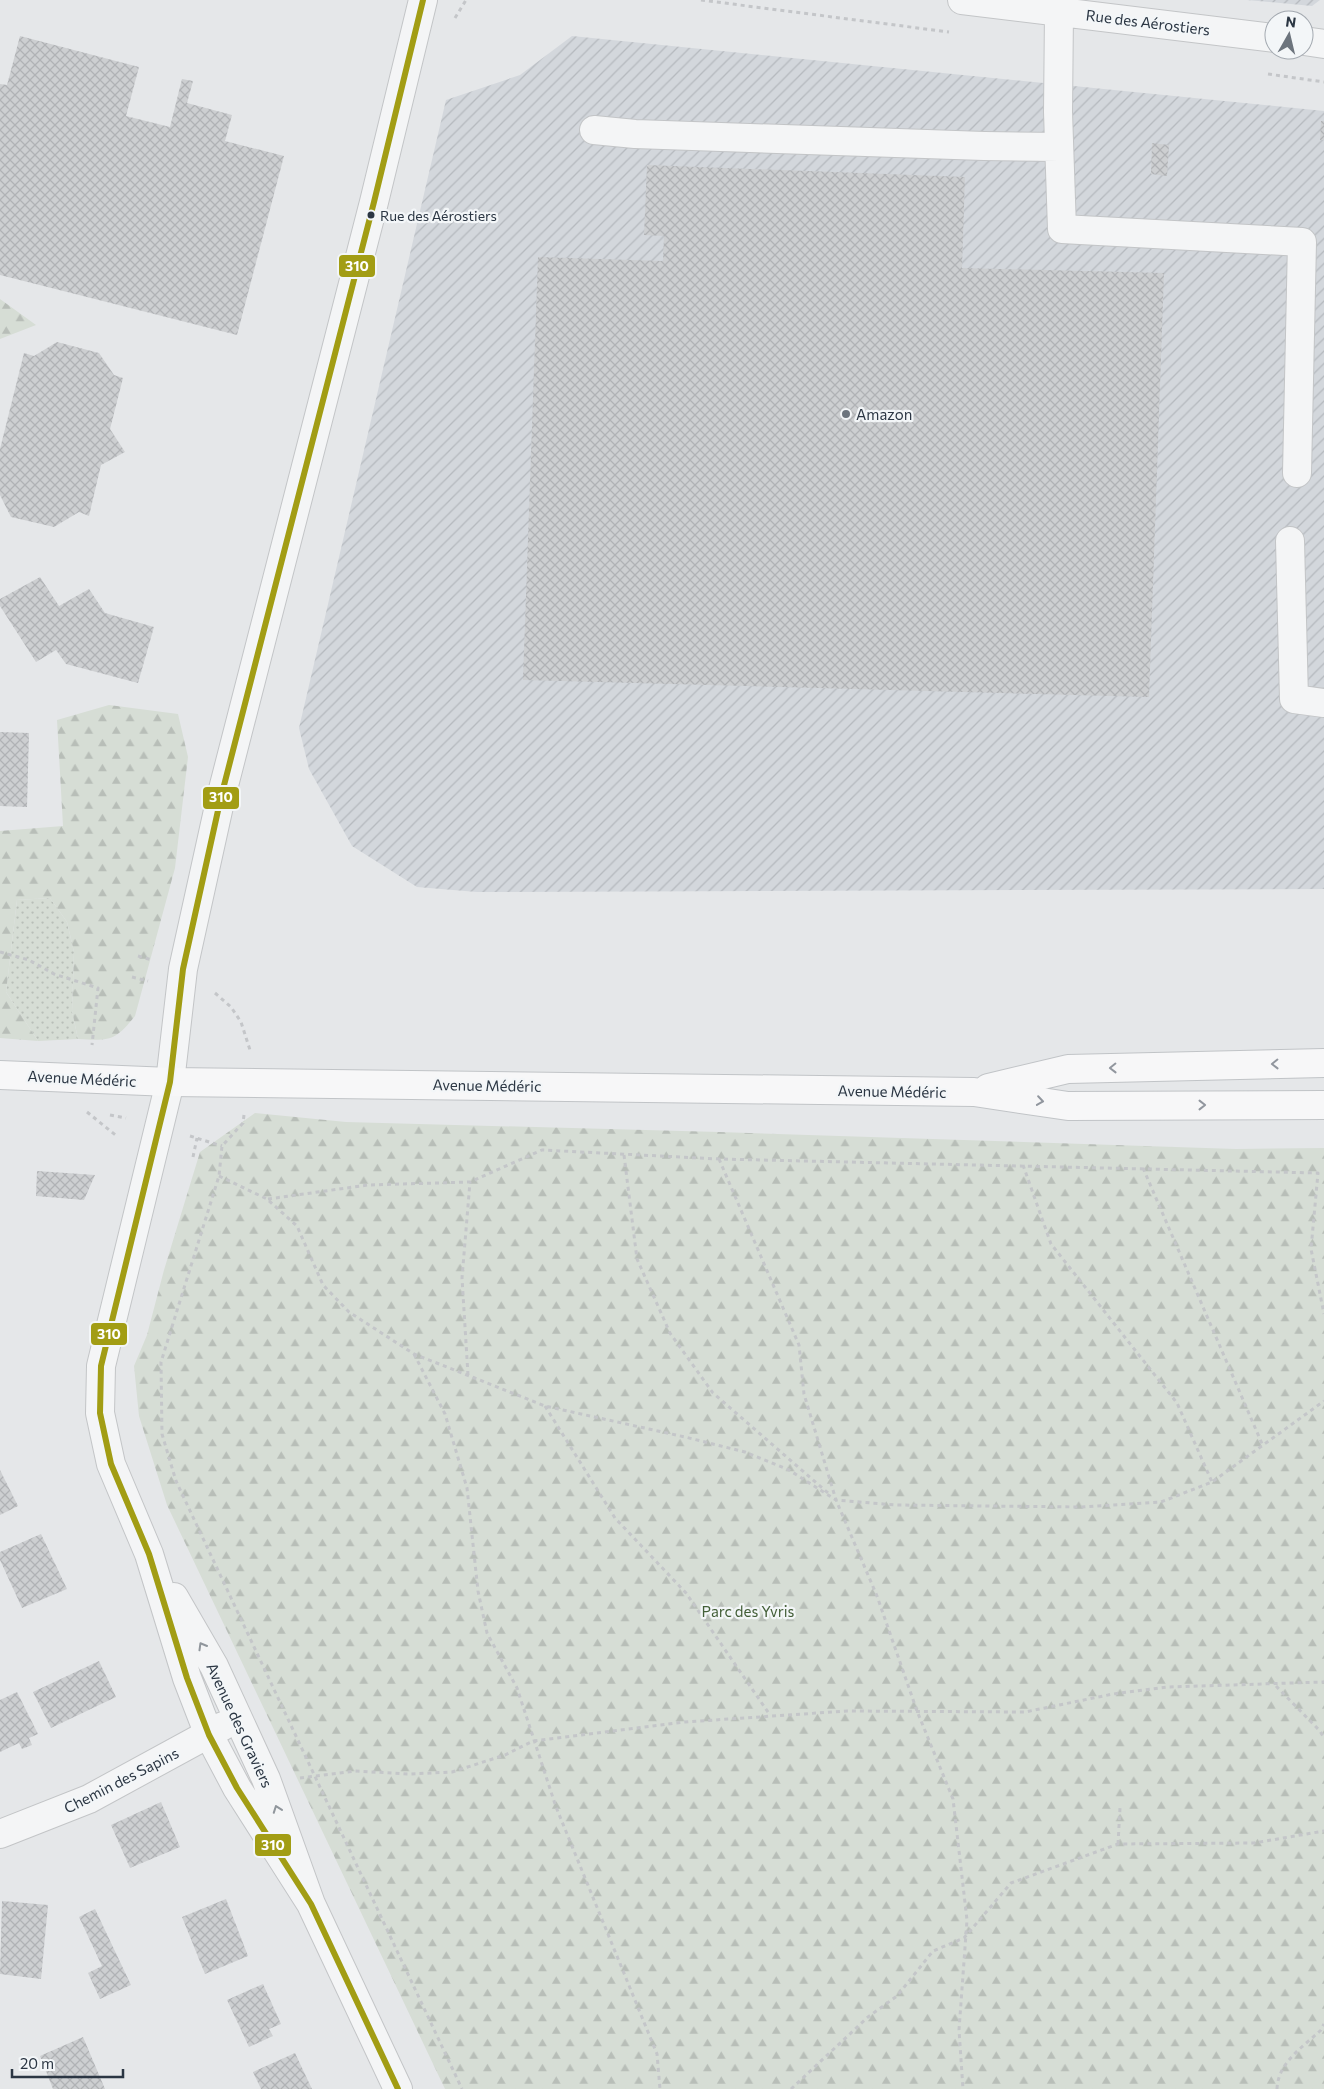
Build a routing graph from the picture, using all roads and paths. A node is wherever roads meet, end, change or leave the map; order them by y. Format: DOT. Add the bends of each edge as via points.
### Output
graph roads {
  1 [pos="423,0"];
  2 [pos="466,0"];
  3 [pos="962,0"];
  4 [pos="1059,12"];
  5 [pos="453,20"];
  6 [pos="1264,37"];
  7 [pos="594,130"];
  8 [pos="1059,147"];
  9 [pos="1297,473"];
  10 [pos="1290,541"];
  11 [pos="1324,702"];
  12 [pos="0,952"];
  13 [pos="138,956"];
  14 [pos="156,961"];
  15 [pos="213,989"];
  16 [pos="92,1045"];
  17 [pos="1324,1063"];
  18 [pos="0,1075"];
  19 [pos="170,1082"];
  20 [pos="251,1084"];
  21 [pos="974,1092"];
  22 [pos="1324,1105"];
  23 [pos="87,1112"];
  24 [pos="118,1137"];
  25 [pos="222,1146"];
  26 [pos="624,1155"];
  27 [pos="193,1157"];
  28 [pos="719,1159"];
  29 [pos="1023,1165"];
  30 [pos="1143,1168"];
  31 [pos="219,1176"];
  32 [pos="470,1182"];
  33 [pos="267,1199"];
  34 [pos="1324,1314"];
  35 [pos="414,1354"];
  36 [pos="468,1375"];
  37 [pos="1324,1401"];
  38 [pos="545,1406"];
  39 [pos="1263,1446"];
  40 [pos="1212,1482"];
  41 [pos="836,1500"];
  42 [pos="149,1554"];
  43 [pos="1324,1682"];
  44 [pos="1275,1685"];
  45 [pos="917,1711"];
  46 [pos="771,1715"];
  47 [pos="238,1718"];
  48 [pos="209,1735"];
  49 [pos="1324,1738"];
  50 [pos="533,1741"];
  51 [pos="316,1777"];
  52 [pos="1120,1808"];
  53 [pos="1324,1831"];
  54 [pos="0,1834"];
  55 [pos="1118,1844"];
  56 [pos="312,1904"];
  57 [pos="964,1938"];
  58 [pos="1324,2024"];
  59 [pos="398,2089"];
  60 [pos="462,2089"];
  61 [pos="660,2089"];
  62 [pos="791,2089"];
  63 [pos="963,2089"];
  64 [pos="1277,2089"];
  1 -- 19 [label="street, Avenue des Graviers" via="221,797 184,969"];
  2 -- 5 [label="path"];
  3 -- 4 [label="street, Rue des Aérostiers"];
  4 -- 6 [label="street, Rue des Aérostiers"];
  4 -- 8 [label="street"];
  7 -- 8 [label="street"];
  8 -- 9 [label="street" via="1062,229 1302,242"];
  10 -- 11 [label="street" via="1294,699"];
  12 -- 16 [label="path" via="98,988"];
  13 -- 14 [label="path"];
  15 -- 20 [label="path" via="241,1022 250,1053"];
  17 -- 21 [label="main road, one-way" via="1068,1069"];
  18 -- 19 [label="main road, Avenue Médéric"];
  19 -- 20 [label="main road, Avenue Médéric"];
  19 -- 42 [label="street, Avenue des Graviers" via="101,1366 100,1413 112,1464"];
  20 -- 21 [label="main road, Avenue Médéric"];
  20 -- 25 [label="path" via="243,1123"];
  21 -- 22 [label="main road, one-way" via="1068,1106"];
  23 -- 24 [label="path"];
  25 -- 27 [label="path" via="197,1138"];
  25 -- 31 [label="path"];
  26 -- 28 [label="path"];
  26 -- 32 [label="path" via="542,1150"];
  26 -- 41 [label="path" via="637,1259 670,1333 713,1393"];
  28 -- 29 [label="path"];
  28 -- 41 [label="path" via="798,1345 804,1394"];
  29 -- 30 [label="path"];
  29 -- 40 [label="path" via="1051,1244 1177,1403"];
  30 -- 34 [label="path" via="1318,1173 1311,1249"];
  30 -- 39 [label="path"];
  31 -- 33 [label="path"];
  31 -- 51 [label="path" via="161,1362 162,1434 176,1481"];
  32 -- 33 [label="path" via="368,1185"];
  32 -- 36 [label="path" via="462,1278"];
  33 -- 35 [label="path" via="297,1226 323,1285 349,1312"];
  35 -- 36 [label="path"];
  35 -- 50 [label="path" via="445,1414 467,1488 478,1591 487,1633 517,1688"];
  36 -- 38 [label="path"];
  37 -- 39 [label="path"];
  38 -- 41 [label="path" via="745,1452 789,1470"];
  38 -- 46 [label="path" via="615,1518 686,1593"];
  39 -- 40 [label="path"];
  40 -- 41 [label="path" via="1161,1502 1081,1506 895,1505"];
  41 -- 45 [label="path" via="877,1596"];
  47 -- 42 [label="street, Avenue des Graviers, one-way" via="214,1666"];
  42 -- 48 [label="street, Avenue des Graviers" via="187,1678"];
  43 -- 44 [label="path"];
  44 -- 45 [label="path" via="1168,1687 1113,1694 1025,1712"];
  44 -- 49 [label="path"];
  45 -- 46 [label="path"];
  45 -- 57 [label="path" via="953,1799 967,1920"];
  46 -- 50 [label="path" via="643,1726"];
  47 -- 48 [label="street, Chemin des Sapins"];
  56 -- 47 [label="street, Avenue des Graviers, one-way" via="266,1779"];
  48 -- 54 [label="street, Chemin des Sapins" via="89,1799"];
  48 -- 56 [label="street, Avenue des Graviers" via="237,1788"];
  50 -- 51 [label="path" via="452,1772 355,1771"];
  50 -- 61 [label="path" via="582,1876 657,2054"];
  51 -- 60 [label="path"];
  52 -- 55 [label="path"];
  53 -- 55 [label="path" via="1254,1843"];
  55 -- 57 [label="path" via="1011,1883"];
  56 -- 59 [label="street, Avenue des Graviers"];
  57 -- 62 [label="path" via="933,1951 897,1996 868,2017"];
  57 -- 63 [label="path" via="959,2030"];
  58 -- 64 [label="path" via="1283,2065"];
}
